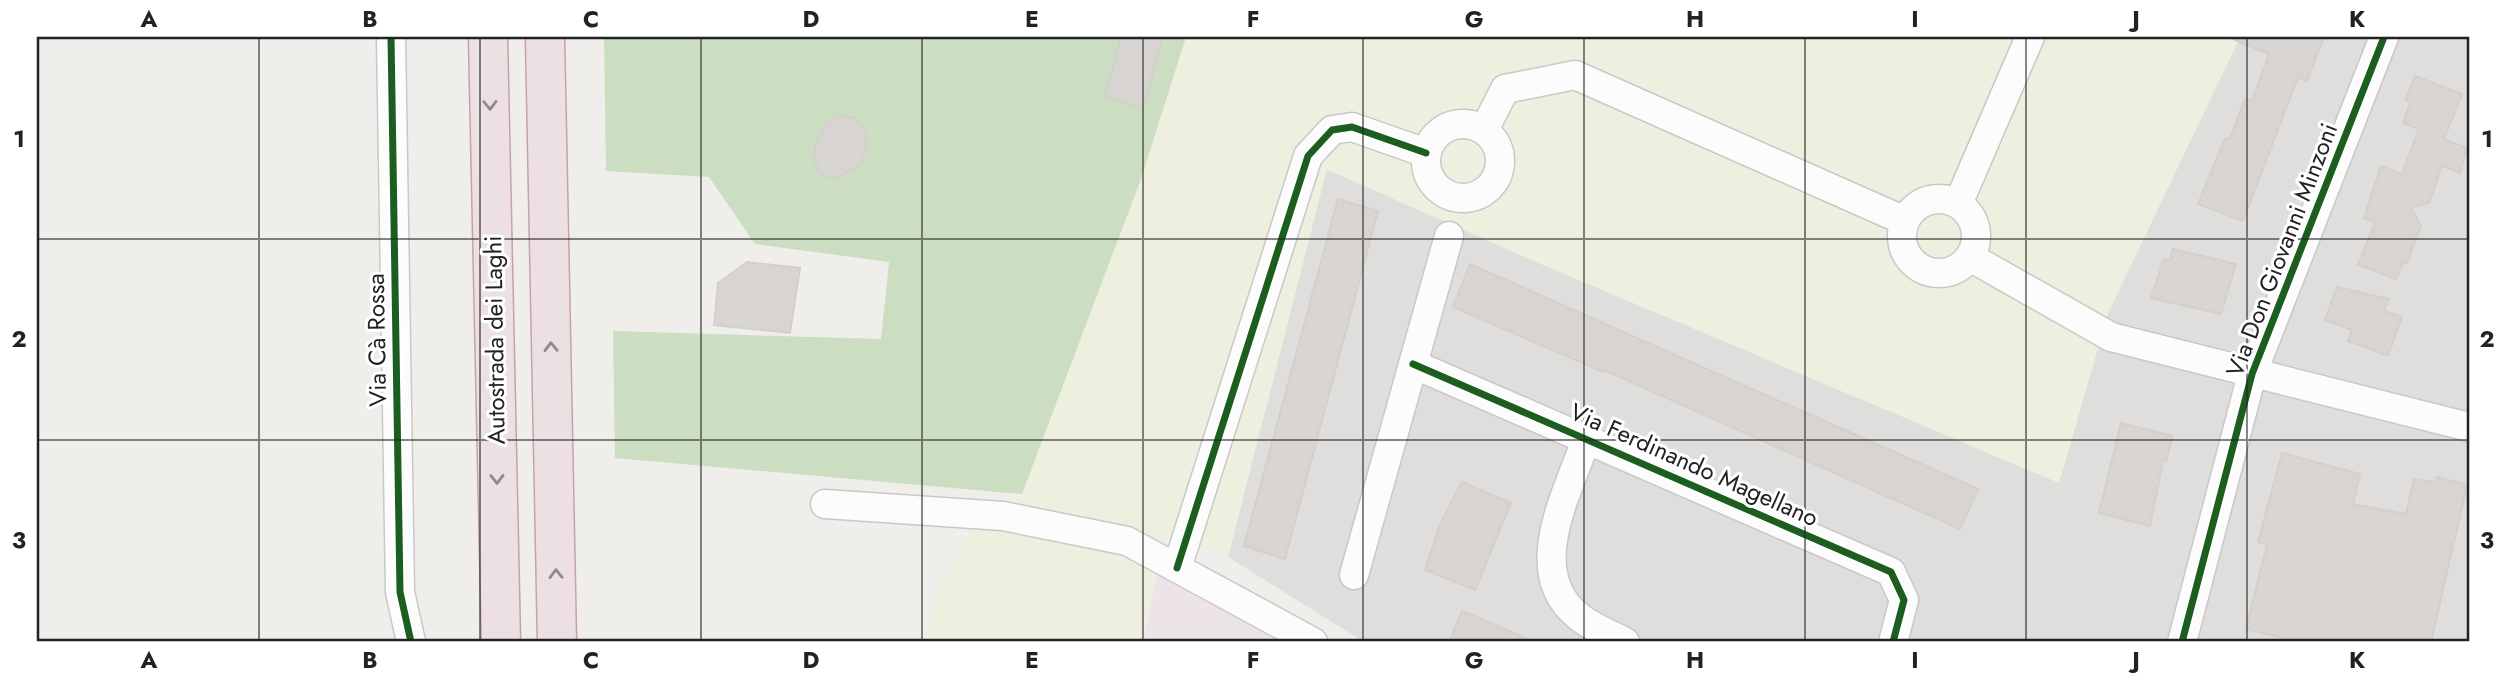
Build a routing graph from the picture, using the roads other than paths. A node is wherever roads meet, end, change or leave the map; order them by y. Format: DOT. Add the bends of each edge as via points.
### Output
graph roads {
  1 [pos="391,37"];
  2 [pos="488,37"];
  3 [pos="545,37"];
  4 [pos="2030,37"];
  5 [pos="2384,37"];
  6 [pos="1484,130"];
  7 [pos="1426,153"];
  8 [pos="1958,204"];
  9 [pos="1905,221"];
  10 [pos="1449,236"];
  11 [pos="1970,257"];
  12 [pos="1413,364"];
  13 [pos="2252,374"];
  14 [pos="2469,427"];
  15 [pos="1586,440"];
  16 [pos="825,504"];
  17 [pos="1177,568"];
  18 [pos="1354,575"];
  19 [pos="411,642"];
  20 [pos="501,642"];
  21 [pos="557,642"];
  22 [pos="1313,642"];
  23 [pos="1625,642"];
  24 [pos="1893,642"];
  25 [pos="2182,642"];
  1 -- 19 [label="street, Via Cà Rossa" via="400,592"];
  2 -- 20 [label="highway, Autostrada dei Laghi, one-way"];
  21 -- 3 [label="highway, one-way"];
  4 -- 8 [label="street"];
  5 -- 13 [label="street, Via Don Giovanni Minzoni"];
  6 -- 7 [label="street" via="1461,124 1449,127 1430,142"];
  6 -- 7 [label="street" via="1498,150 1500,163 1491,186 1482,194 1458,198 1436,188 1429,177"];
  6 -- 9 [label="street" via="1505,89 1575,75"];
  7 -- 17 [label="street" via="1352,127 1332,130 1308,156"];
  8 -- 9 [label="street" via="1933,198 1921,202"];
  8 -- 11 [label="street" via="1974,222 1975,246"];
  9 -- 11 [label="street" via="1903,245 1916,265 1927,271 1951,271"];
  10 -- 12 [label="street"];
  11 -- 13 [label="street" via="2111,337"];
  12 -- 15 [label="street, Via Ferdinando Magellano"];
  12 -- 18 [label="street"];
  13 -- 14 [label="street"];
  13 -- 25 [label="street, Via Don Giovanni Minzoni"];
  15 -- 23 [label="street, Via Ferdinando Magellano" via="1550,545 1555,588 1577,616"];
  15 -- 24 [label="street, Via Ferdinando Magellano" via="1891,572 1904,600"];
  16 -- 17 [label="street" via="1003,516 1127,541"];
  17 -- 22 [label="street"];
}
